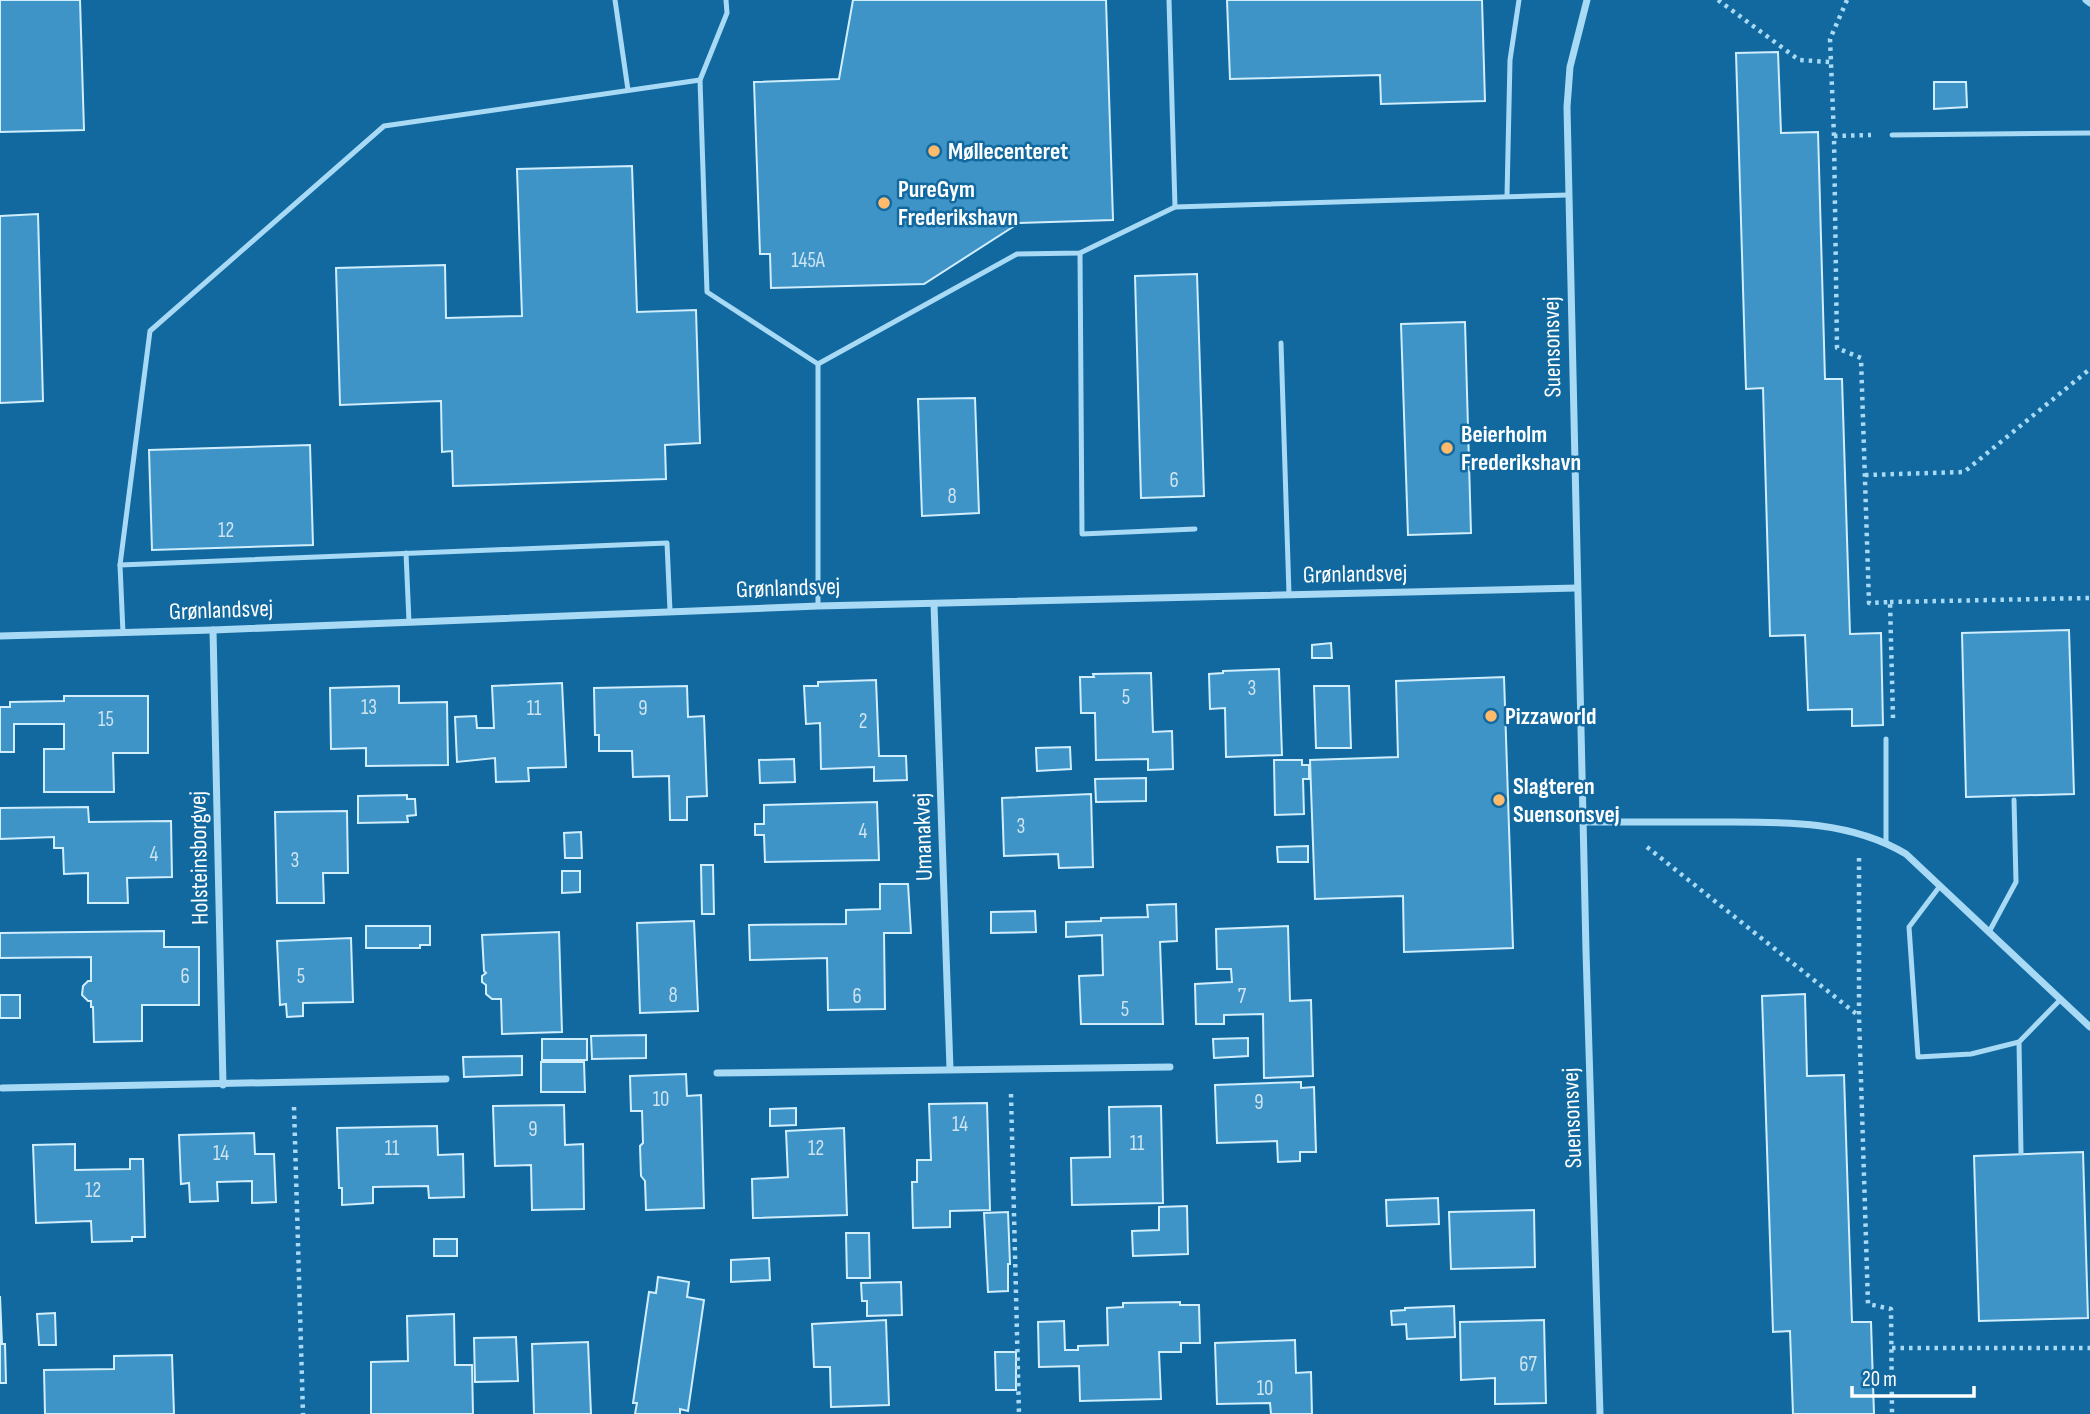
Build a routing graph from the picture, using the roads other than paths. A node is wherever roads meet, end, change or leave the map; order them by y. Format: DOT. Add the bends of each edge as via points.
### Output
graph roads {
  1 [pos="615,0"];
  2 [pos="726,0"];
  3 [pos="1168,0"];
  4 [pos="1519,0"];
  5 [pos="1587,0"];
  6 [pos="699,80"];
  7 [pos="628,90"];
  8 [pos="2090,132"];
  9 [pos="1892,135"];
  10 [pos="1569,195"];
  11 [pos="1507,196"];
  12 [pos="1175,207"];
  13 [pos="1080,253"];
  14 [pos="1280,343"];
  15 [pos="818,364"];
  16 [pos="1195,529"];
  17 [pos="406,553"];
  18 [pos="120,565"];
  19 [pos="1577,588"];
  20 [pos="1289,594"];
  21 [pos="934,604"];
  22 [pos="818,606"];
  23 [pos="670,611"];
  24 [pos="409,622"];
  25 [pos="213,630"];
  26 [pos="122,633"];
  27 [pos="0,636"];
  28 [pos="1886,739"];
  29 [pos="2014,800"];
  30 [pos="1583,822"];
  31 [pos="1886,842"];
  32 [pos="1940,886"];
  33 [pos="1989,932"];
  34 [pos="2061,999"];
  35 [pos="2090,1027"];
  36 [pos="2019,1042"];
  37 [pos="1170,1067"];
  38 [pos="950,1069"];
  39 [pos="717,1073"];
  40 [pos="446,1079"];
  41 [pos="223,1085"];
  42 [pos="2,1088"];
  43 [pos="2021,1153"];
  44 [pos="1600,1414"];
  1 -- 7 [label="lane"];
  2 -- 6 [label="lane" via="727,13"];
  3 -- 12 [label="lane"];
  4 -- 11 [label="lane" via="1510,60"];
  5 -- 10 [label="street, Suensonsvej" via="1570,66"];
  6 -- 7 [label="lane"];
  6 -- 15 [label="lane" via="707,292"];
  7 -- 18 [label="lane" via="384,126 150,331"];
  8 -- 9 [label="lane"];
  10 -- 11 [label="lane"];
  10 -- 19 [label="street, Suensonsvej"];
  11 -- 12 [label="lane"];
  12 -- 13 [label="lane"];
  13 -- 15 [label="lane" via="1017,254"];
  13 -- 16 [label="lane" via="1082,534"];
  14 -- 20 [label="lane"];
  15 -- 22 [label="lane"];
  17 -- 18 [label="lane"];
  17 -- 23 [label="lane" via="667,543"];
  17 -- 24 [label="lane"];
  18 -- 26 [label="lane"];
  19 -- 20 [label="street, Grønlandsvej"];
  19 -- 30 [label="street, Suensonsvej"];
  20 -- 21 [label="street, Grønlandsvej"];
  21 -- 22 [label="street, Grønlandsvej"];
  21 -- 38 [label="street, Umanakvej"];
  22 -- 23 [label="street, Grønlandsvej"];
  23 -- 24 [label="street, Grønlandsvej"];
  24 -- 25 [label="street, Grønlandsvej"];
  25 -- 26 [label="street, Grønlandsvej"];
  25 -- 41 [label="street, Holsteinsborgvej"];
  26 -- 27 [label="street, Grønlandsvej"];
  28 -- 31 [label="lane"];
  29 -- 33 [label="lane" via="2016,882"];
  30 -- 31 [label="street" via="1790,822 1858,832"];
  30 -- 44 [label="street, Suensonsvej"];
  31 -- 32 [label="street"];
  32 -- 33 [label="street"];
  32 -- 36 [label="lane" via="1909,927 1918,1057 1971,1054"];
  33 -- 34 [label="street"];
  34 -- 35 [label="street"];
  34 -- 36 [label="lane"];
  36 -- 43 [label="lane"];
  37 -- 38 [label="street"];
  38 -- 39 [label="street"];
  40 -- 41 [label="street"];
  41 -- 42 [label="street"];
}
